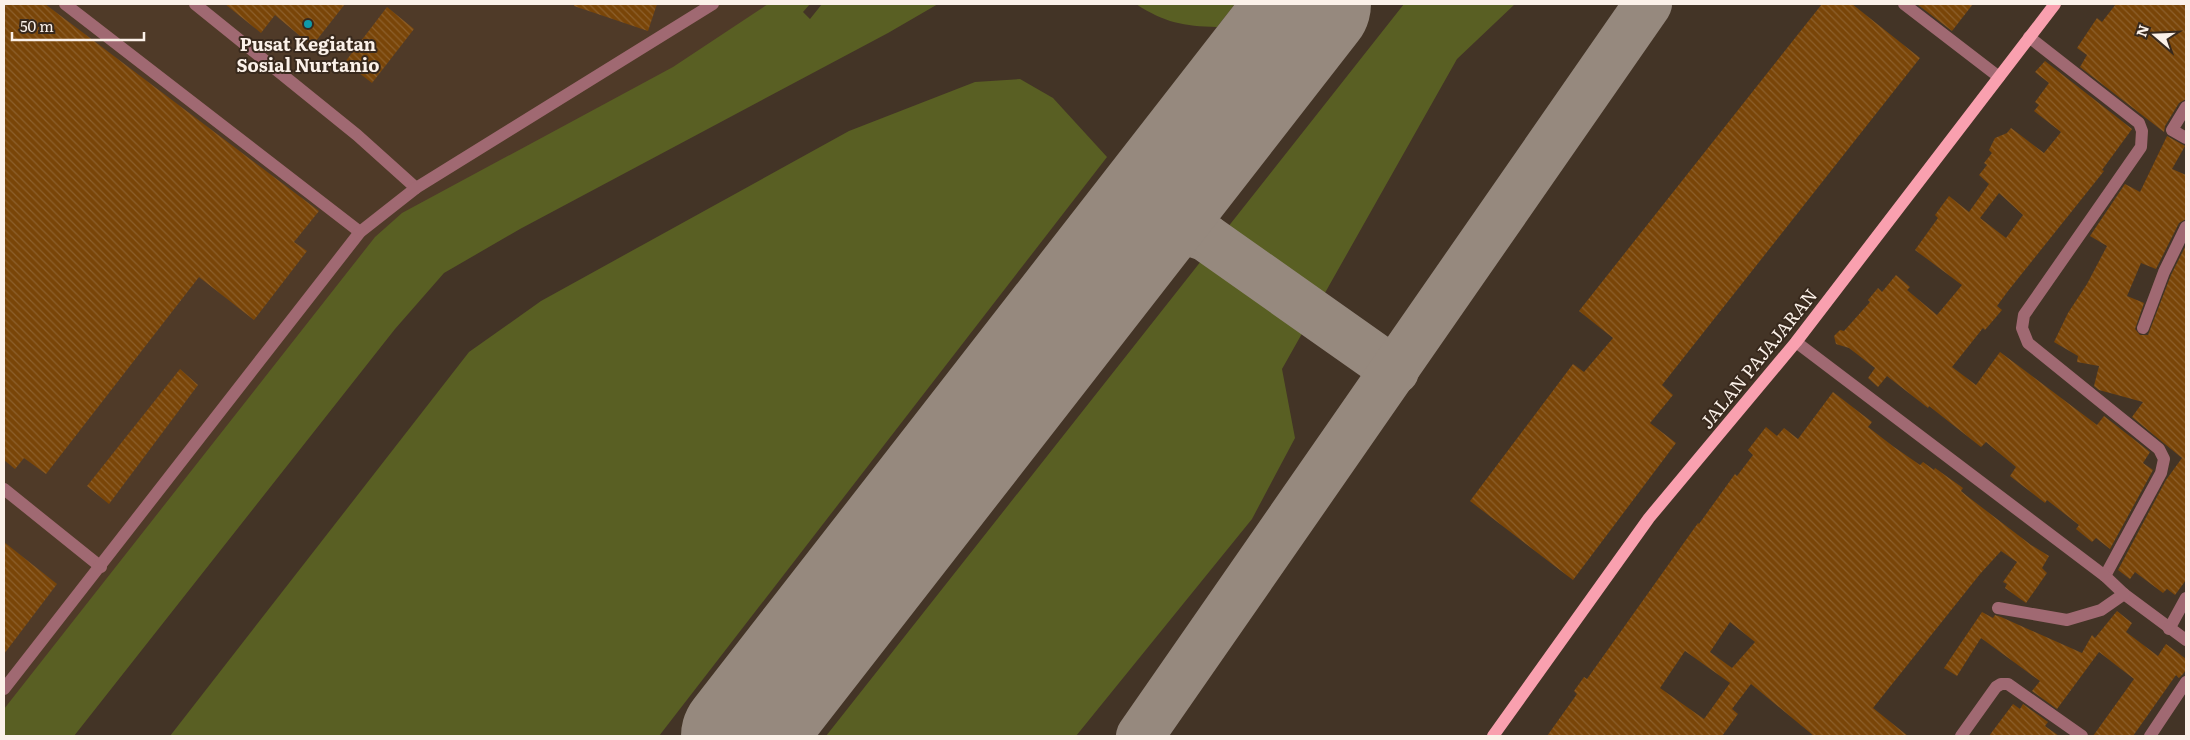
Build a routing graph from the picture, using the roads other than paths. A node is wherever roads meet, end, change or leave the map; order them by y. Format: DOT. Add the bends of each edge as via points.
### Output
graph roads {
  1 [pos="65,4"];
  2 [pos="195,4"];
  3 [pos="713,4"];
  4 [pos="1904,4"];
  5 [pos="2055,4"];
  6 [pos="2029,38"];
  7 [pos="1998,78"];
  8 [pos="2186,107"];
  9 [pos="2186,138"];
  10 [pos="416,188"];
  11 [pos="2186,227"];
  12 [pos="360,232"];
  13 [pos="2143,328"];
  14 [pos="1796,342"];
  15 [pos="4,489"];
  16 [pos="101,566"];
  17 [pos="2105,576"];
  18 [pos="2124,594"];
  19 [pos="2186,598"];
  20 [pos="1998,608"];
  21 [pos="2169,629"];
  22 [pos="2186,640"];
  23 [pos="2186,682"];
  24 [pos="4,689"];
  25 [pos="1493,736"];
  26 [pos="1961,736"];
  27 [pos="2082,736"];
  28 [pos="2150,736"];
  1 -- 12 [label="street"];
  2 -- 10 [label="street" via="357,135"];
  3 -- 10 [label="street"];
  4 -- 7 [label="street"];
  5 -- 6 [label="main road, JALAN PAJAJARAN"];
  6 -- 7 [label="main road, JALAN PAJAJARAN"];
  6 -- 17 [label="street" via="2139,123 2142,131 2141,147 2024,315 2022,328 2028,343 2159,449 2164,459 2161,473"];
  7 -- 14 [label="main road, JALAN PAJAJARAN"];
  8 -- 9 [label="street" via="2172,130"];
  10 -- 12 [label="street"];
  11 -- 13 [label="street" via="2164,272"];
  12 -- 16 [label="street"];
  14 -- 17 [label="street"];
  14 -- 25 [label="main road, JALAN PAJAJARAN" via="1649,518"];
  15 -- 16 [label="street"];
  16 -- 24 [label="street"];
  17 -- 18 [label="street"];
  18 -- 20 [label="street" via="2101,610 2067,620"];
  18 -- 21 [label="street"];
  19 -- 21 [label="street"];
  21 -- 22 [label="street"];
  23 -- 28 [label="street"];
  26 -- 27 [label="street" via="1996,688 2008,684"];
}
